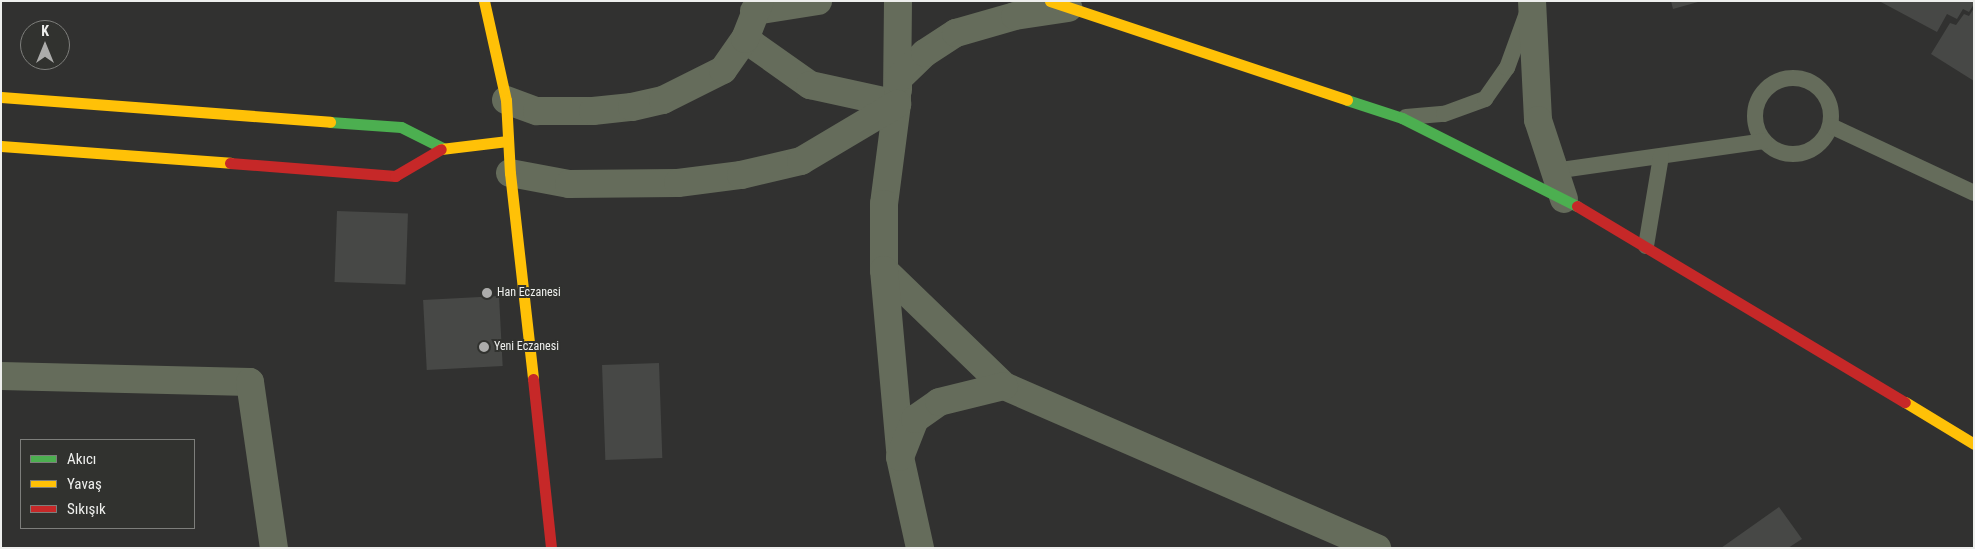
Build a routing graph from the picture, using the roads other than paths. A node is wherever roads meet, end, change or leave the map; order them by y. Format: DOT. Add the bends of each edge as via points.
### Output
graph roads {
  1 [pos="484,1"];
  2 [pos="818,1"];
  3 [pos="898,1"];
  4 [pos="1532,1"];
  5 [pos="1059,5"];
  6 [pos="757,6"];
  7 [pos="745,39"];
  8 [pos="1,97"];
  9 [pos="506,100"];
  10 [pos="897,104"];
  11 [pos="1402,118"];
  12 [pos="1831,126"];
  13 [pos="508,141"];
  14 [pos="1764,141"];
  15 [pos="1,146"];
  16 [pos="443,148"];
  17 [pos="1662,156"];
  18 [pos="1554,171"];
  19 [pos="510,173"];
  20 [pos="1974,193"];
  21 [pos="1564,199"];
  22 [pos="1646,246"];
  23 [pos="884,270"];
  24 [pos="1,376"];
  25 [pos="1004,386"];
  26 [pos="1974,444"];
  27 [pos="900,457"];
  28 [pos="274,548"];
  29 [pos="551,548"];
  30 [pos="920,548"];
  31 [pos="1377,548"];
  1 -- 9 [label="street"];
  2 -- 6 [label="street"];
  3 -- 10 [label="street"];
  4 -- 11 [label="lane" via="1507,68 1485,99 1444,114"];
  4 -- 18 [label="street" via="1538,120"];
  5 -- 10 [label="street" via="956,33 925,53 898,79"];
  5 -- 11 [label="street"];
  6 -- 7 [label="street"];
  7 -- 9 [label="street" via="723,70 664,100 632,108 593,111 537,111"];
  7 -- 10 [label="street" via="810,85"];
  8 -- 16 [label="street" via="401,127"];
  9 -- 13 [label="street"];
  10 -- 19 [label="street" via="801,161 741,175 678,183 569,184"];
  10 -- 23 [label="street" via="884,204"];
  11 -- 21 [label="street"];
  12 -- 14 [label="lane" via="1825,138 1802,153 1775,150"];
  12 -- 14 [label="lane" via="1831,108 1824,92 1810,81 1793,77 1776,81 1762,92 1755,108 1756,126"];
  12 -- 20 [label="lane"];
  13 -- 16 [label="street"];
  13 -- 19 [label="street"];
  14 -- 17 [label="lane"];
  15 -- 16 [label="street" via="395,176"];
  17 -- 18 [label="lane"];
  17 -- 22 [label="lane"];
  18 -- 21 [label="street"];
  19 -- 29 [label="street"];
  21 -- 22 [label="street"];
  22 -- 26 [label="street"];
  23 -- 25 [label="street"];
  23 -- 27 [label="street"];
  24 -- 28 [label="street" via="250,382"];
  25 -- 27 [label="street" via="939,402 915,419"];
  25 -- 31 [label="street"];
  27 -- 30 [label="street"];
}
